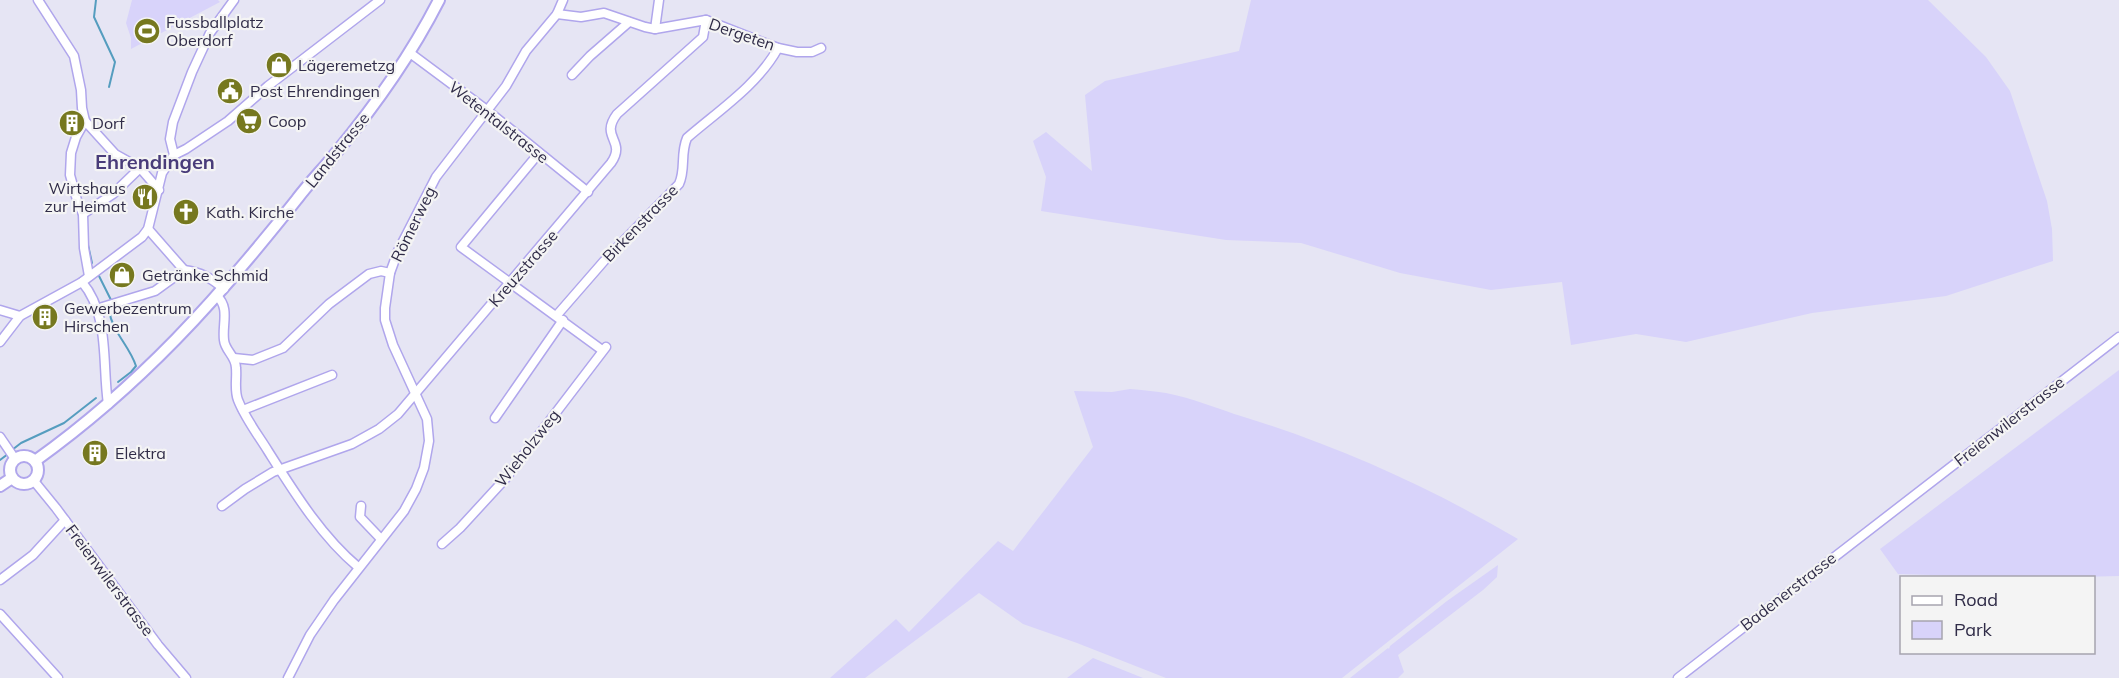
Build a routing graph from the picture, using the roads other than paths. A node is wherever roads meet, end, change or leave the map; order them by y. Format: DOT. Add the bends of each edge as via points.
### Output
graph roads {
  1 [pos="38,0"];
  2 [pos="234,0"];
  3 [pos="381,0"];
  4 [pos="440,0"];
  5 [pos="563,0"];
  6 [pos="659,0"];
  7 [pos="556,14"];
  8 [pos="706,20"];
  9 [pos="629,22"];
  10 [pos="655,29"];
  11 [pos="778,48"];
  12 [pos="821,48"];
  13 [pos="410,53"];
  14 [pos="573,75"];
  15 [pos="488,111"];
  16 [pos="85,122"];
  17 [pos="539,153"];
  18 [pos="174,155"];
  19 [pos="140,168"];
  20 [pos="159,190"];
  21 [pos="588,192"];
  22 [pos="85,212"];
  23 [pos="148,229"];
  24 [pos="184,270"];
  25 [pos="390,273"];
  26 [pos="90,276"];
  27 [pos="82,282"];
  28 [pos="511,282"];
  29 [pos="220,292"];
  30 [pos="96,309"];
  31 [pos="0,310"];
  32 [pos="20,316"];
  33 [pos="560,318"];
  34 [pos="2119,337"];
  35 [pos="0,342"];
  36 [pos="234,358"];
  37 [pos="332,375"];
  38 [pos="415,393"];
  39 [pos="108,404"];
  40 [pos="243,410"];
  41 [pos="495,418"];
  42 [pos="0,437"];
  43 [pos="14,457"];
  44 [pos="35,461"];
  45 [pos="279,469"];
  46 [pos="12,478"];
  47 [pos="34,481"];
  48 [pos="0,486"];
  49 [pos="1899,505"];
  50 [pos="222,506"];
  51 [pos="361,506"];
  52 [pos="65,520"];
  53 [pos="381,539"];
  54 [pos="442,544"];
  55 [pos="358,567"];
  56 [pos="0,580"];
  57 [pos="0,614"];
  58 [pos="58,678"];
  59 [pos="186,678"];
  60 [pos="288,678"];
  61 [pos="1677,678"];
  1 -- 16 [label="street" via="74,56"];
  2 -- 18 [label="street" via="210,33 188,82 173,122"];
  3 -- 18 [label="street" via="228,121"];
  4 -- 13 [label="main road, Landstrasse"];
  5 -- 7 [label="street, Römerweg"];
  6 -- 10 [label="street"];
  7 -- 9 [label="street, Dergeten" via="580,17 604,13"];
  7 -- 15 [label="street, Römerweg" via="526,51"];
  8 -- 10 [label="street, Dergeten"];
  8 -- 11 [label="street, Dergeten"];
  8 -- 21 [label="street, Kreuzstrasse" via="703,37 616,114 610,131 616,157"];
  9 -- 10 [label="street, Dergeten"];
  9 -- 14 [label="street"];
  11 -- 12 [label="street, Dergeten" via="797,52"];
  11 -- 33 [label="street, Birkenstrasse" via="751,83 687,138 682,149 684,173 680,184 604,261"];
  13 -- 15 [label="street, Wetentalstrasse"];
  13 -- 29 [label="main road, Landstrasse" via="336,153"];
  15 -- 17 [label="street, Wetentalstrasse"];
  15 -- 25 [label="street, Römerweg" via="436,177"];
  16 -- 19 [label="street" via="115,154"];
  16 -- 22 [label="street" via="71,153 70,175 76,200"];
  17 -- 21 [label="street, Wetentalstrasse"];
  17 -- 28 [label="street" via="461,247"];
  18 -- 20 [label="street" via="162,173"];
  19 -- 20 [label="street"];
  19 -- 22 [label="street" via="113,194"];
  20 -- 23 [label="street"];
  21 -- 28 [label="street, Kreuzstrasse"];
  22 -- 26 [label="street" via="84,248"];
  23 -- 24 [label="street"];
  23 -- 26 [label="street"];
  24 -- 29 [label="street" via="211,277"];
  24 -- 30 [label="street" via="155,291"];
  25 -- 36 [label="street" via="369,274 329,304 283,348 253,360"];
  25 -- 38 [label="street, Römerweg" via="385,320"];
  26 -- 27 [label="street"];
  27 -- 30 [label="street"];
  27 -- 32 [label="street"];
  28 -- 33 [label="street"];
  28 -- 38 [label="street, Kreuzstrasse"];
  29 -- 36 [label="street" via="224,341"];
  29 -- 39 [label="main road, Landstrasse" via="142,375"];
  30 -- 39 [label="street" via="102,330"];
  31 -- 32 [label="street"];
  32 -- 35 [label="street"];
  33 -- 41 [label="street, Birkenstrasse"];
  33 -- 54 [label="street, Wieholzweg" via="604,348 506,478"];
  34 -- 49 [label="street, Freienwilerstrasse"];
  36 -- 40 [label="street" via="236,391"];
  37 -- 40 [label="street"];
  38 -- 45 [label="street, Kreuzstrasse" via="379,429 352,444"];
  38 -- 53 [label="street, Römerweg" via="429,429 424,468 404,511"];
  39 -- 44 [label="main road, Landstrasse"];
  40 -- 45 [label="street"];
  42 -- 43 [label="street"];
  43 -- 44 [label="main road" via="25,456"];
  43 -- 46 [label="main road" via="10,466"];
  44 -- 47 [label="main road" via="39,469"];
  45 -- 50 [label="street, Kreuzstrasse"];
  45 -- 55 [label="street" via="315,520"];
  46 -- 47 [label="main road" via="20,484"];
  46 -- 48 [label="main road"];
  47 -- 52 [label="street, Freienwilerstrasse"];
  49 -- 61 [label="street, Badenerstrasse"];
  51 -- 53 [label="street" via="360,517"];
  52 -- 56 [label="street" via="33,555"];
  52 -- 59 [label="street, Freienwilerstrasse"];
  53 -- 55 [label="street, Römerweg"];
  55 -- 60 [label="street, Römerweg" via="310,635"];
  57 -- 58 [label="street"];
}
